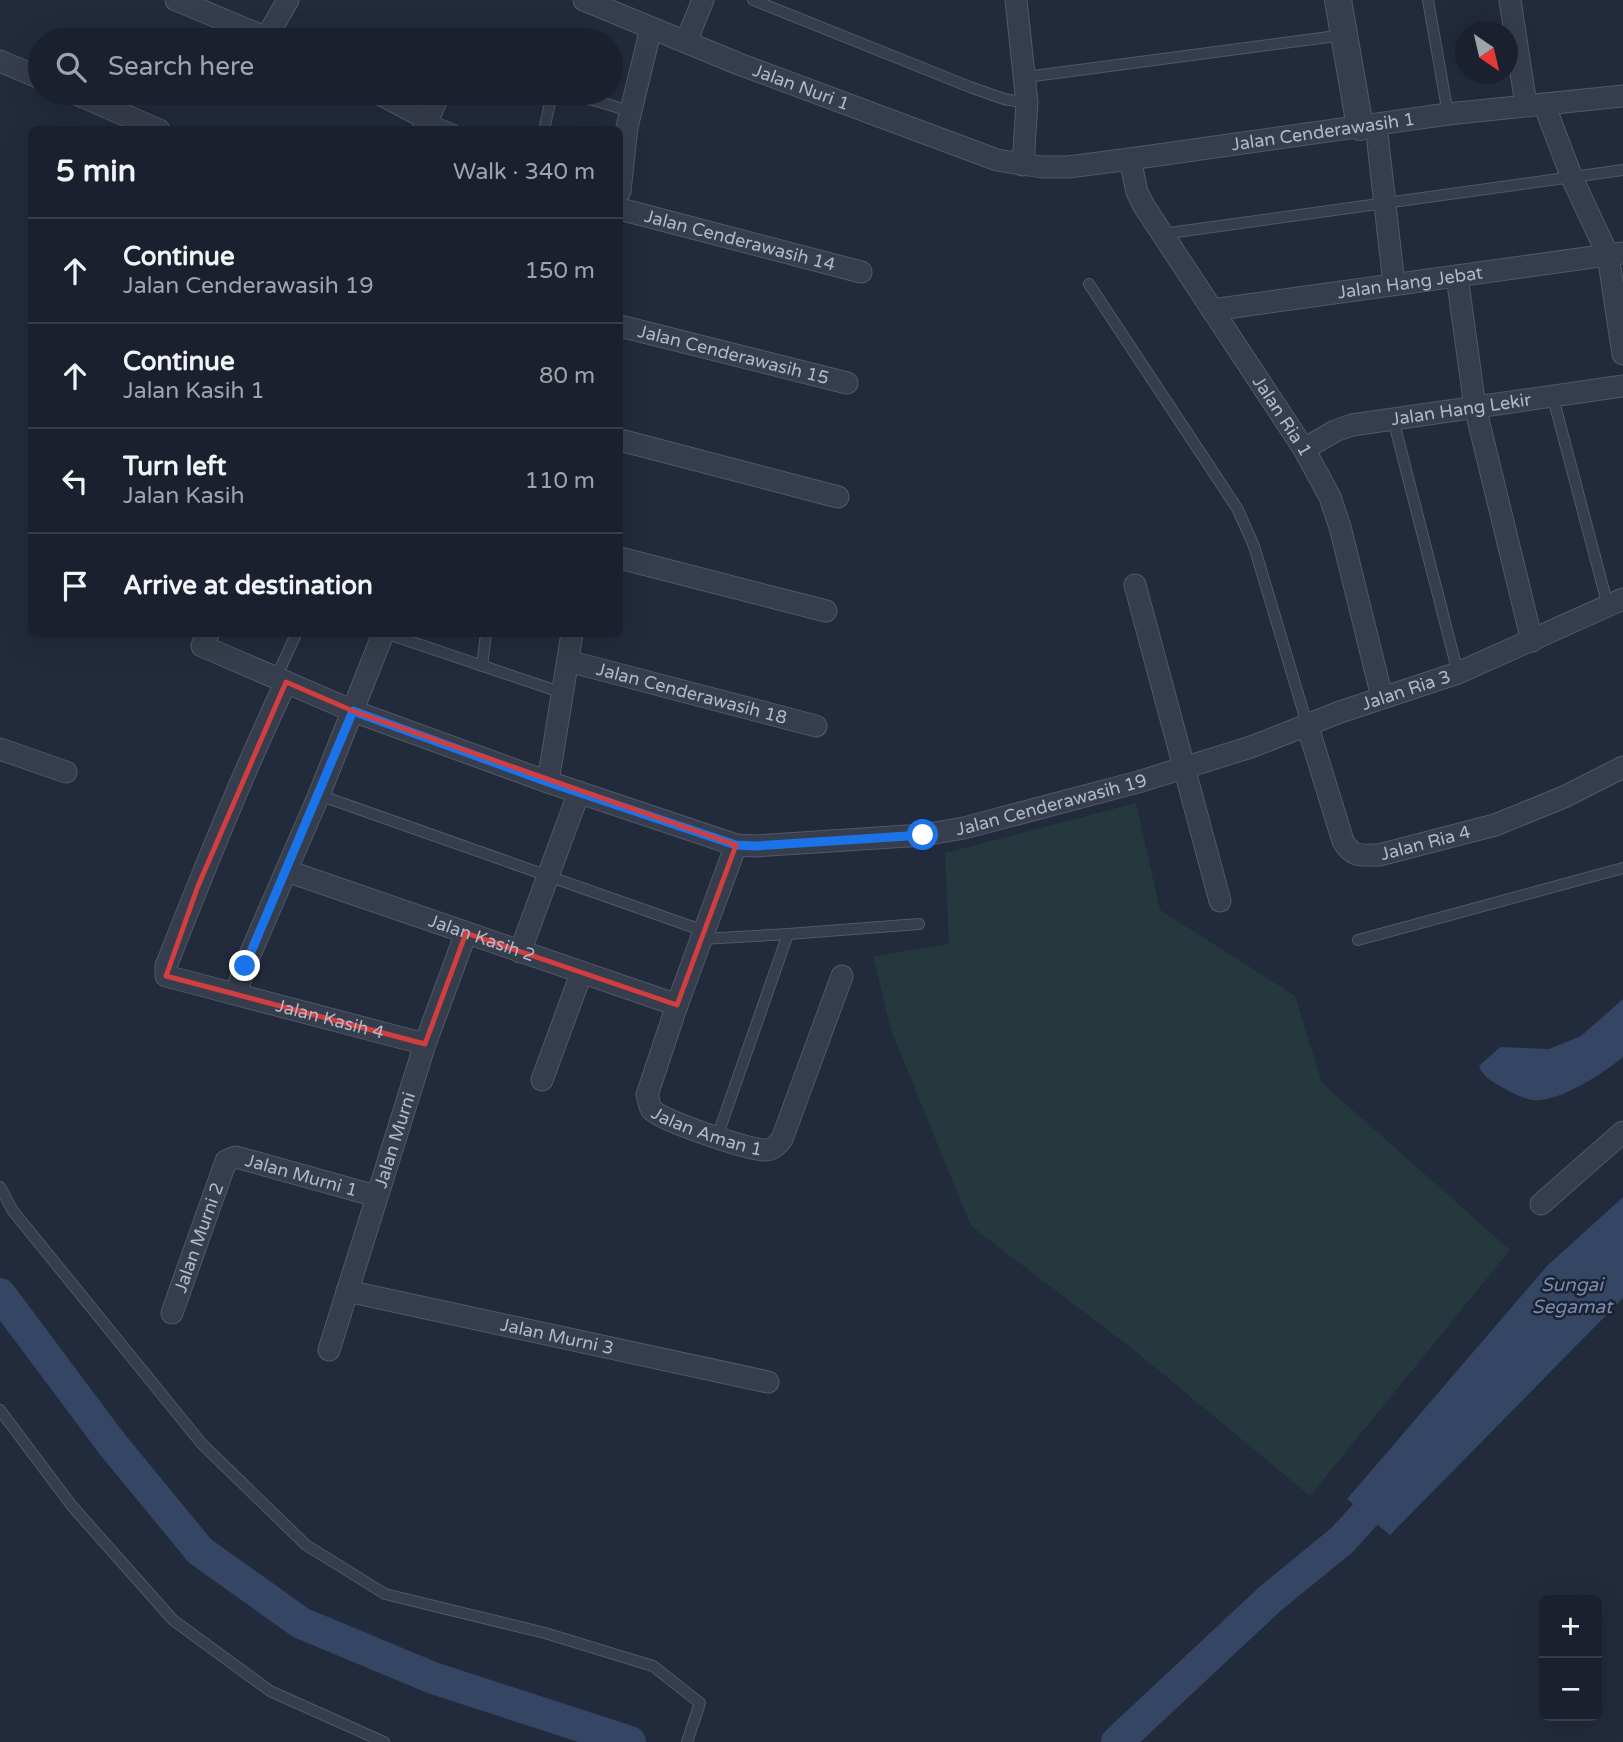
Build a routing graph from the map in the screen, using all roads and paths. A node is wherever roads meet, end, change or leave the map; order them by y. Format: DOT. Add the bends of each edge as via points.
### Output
graph roads {
  1 [pos="176,0"];
  2 [pos="288,0"];
  3 [pos="584,0"];
  4 [pos="703,0"];
  5 [pos="753,0"];
  6 [pos="1016,0"];
  7 [pos="1338,0"];
  8 [pos="1428,0"];
  9 [pos="1510,0"];
  10 [pos="243,28"];
  11 [pos="274,28"];
  12 [pos="651,28"];
  13 [pos="1344,34"];
  14 [pos="686,43"];
  15 [pos="0,61"];
  16 [pos="28,73"];
  17 [pos="1026,77"];
  18 [pos="1623,96"];
  19 [pos="1027,103"];
  20 [pos="102,105"];
  21 [pos="396,105"];
  22 [pos="434,105"];
  23 [pos="548,105"];
  24 [pos="609,105"];
  25 [pos="1535,105"];
  26 [pos="631,111"];
  27 [pos="1448,114"];
  28 [pos="425,124"];
  29 [pos="150,126"];
  30 [pos="545,126"];
  31 [pos="1368,126"];
  32 [pos="1130,159"];
  33 [pos="1023,165"];
  34 [pos="623,169"];
  35 [pos="1623,170"];
  36 [pos="1572,178"];
  37 [pos="1384,203"];
  38 [pos="623,210"];
  39 [pos="1162,234"];
  40 [pos="1615,254"];
  41 [pos="861,272"];
  42 [pos="1457,276"];
  43 [pos="1089,284"];
  44 [pos="1394,284"];
  45 [pos="1212,310"];
  46 [pos="623,327"];
  47 [pos="1623,354"];
  48 [pos="847,383"];
  49 [pos="1623,386"];
  50 [pos="1552,394"];
  51 [pos="1475,407"];
  52 [pos="1393,419"];
  53 [pos="623,441"];
  54 [pos="1304,449"];
  55 [pos="838,497"];
  56 [pos="623,559"];
  57 [pos="1135,586"];
  58 [pos="1615,602"];
  59 [pos="826,611"];
  60 [pos="295,637"];
  61 [pos="385,637"];
  62 [pos="395,637"];
  63 [pos="486,637"];
  64 [pos="572,637"];
  65 [pos="205,640"];
  66 [pos="1532,641"];
  67 [pos="568,660"];
  68 [pos="482,666"];
  69 [pos="1458,673"];
  70 [pos="281,680"];
  71 [pos="563,694"];
  72 [pos="1382,697"];
  73 [pos="353,711"];
  74 [pos="1307,724"];
  75 [pos="816,726"];
  76 [pos="0,749"];
  77 [pos="1185,768"];
  78 [pos="1623,768"];
  79 [pos="66,772"];
  80 [pos="548,782"];
  81 [pos="579,792"];
  82 [pos="319,794"];
  83 [pos="736,845"];
  84 [pos="1623,868"];
  85 [pos="286,871"];
  86 [pos="548,877"];
  87 [pos="1220,901"];
  88 [pos="919,924"];
  89 [pos="466,933"];
  90 [pos="788,934"];
  91 [pos="703,935"];
  92 [pos="1357,940"];
  93 [pos="520,951"];
  94 [pos="580,974"];
  95 [pos="842,976"];
  96 [pos="236,993"];
  97 [pos="677,1005"];
  98 [pos="425,1044"];
  99 [pos="542,1080"];
  100 [pos="1623,1132"];
  101 [pos="717,1137"];
  102 [pos="226,1161"];
  103 [pos="0,1186"];
  104 [pos="376,1196"];
  105 [pos="1541,1204"];
  106 [pos="347,1291"];
  107 [pos="172,1313"];
  108 [pos="330,1350"];
  109 [pos="768,1382"];
  110 [pos="0,1410"];
  111 [pos="384,1742"];
  112 [pos="687,1742"];
  1 -- 10 [label="street"];
  2 -- 11 [label="street"];
  3 -- 12 [label="street, Jalan Nuri 1"];
  4 -- 14 [label="street"];
  5 -- 19 [label="lane" via="970,87"];
  6 -- 17 [label="street"];
  7 -- 13 [label="street"];
  8 -- 27 [label="lane"];
  9 -- 25 [label="street"];
  12 -- 14 [label="street, Jalan Nuri 1"];
  12 -- 26 [label="street"];
  13 -- 17 [label="lane"];
  13 -- 31 [label="street"];
  14 -- 33 [label="street, Jalan Nuri 1" via="997,160"];
  15 -- 16 [label="street"];
  17 -- 19 [label="street"];
  18 -- 25 [label="street, Jalan Cenderawasih 1"];
  19 -- 33 [label="street"];
  20 -- 29 [label="street"];
  21 -- 28 [label="street"];
  22 -- 28 [label="street"];
  23 -- 30 [label="lane"];
  24 -- 26 [label="lane"];
  25 -- 27 [label="street, Jalan Cenderawasih 1"];
  25 -- 36 [label="street"];
  26 -- 34 [label="street"];
  27 -- 31 [label="street, Jalan Cenderawasih 1"];
  31 -- 32 [label="street, Jalan Cenderawasih 1"];
  31 -- 37 [label="street"];
  32 -- 33 [label="street, Jalan Cenderawasih 1" via="1068,167"];
  32 -- 39 [label="street, Jalan Ria 1" via="1137,192"];
  35 -- 36 [label="lane"];
  36 -- 37 [label="lane"];
  36 -- 40 [label="street"];
  37 -- 39 [label="lane"];
  37 -- 44 [label="street"];
  38 -- 41 [label="street, Jalan Cenderawasih 14"];
  39 -- 45 [label="street, Jalan Ria 1"];
  40 -- 42 [label="street, Jalan Hang Jebat"];
  40 -- 47 [label="street"];
  42 -- 44 [label="street, Jalan Hang Jebat"];
  42 -- 51 [label="street"];
  43 -- 74 [label="lane" via="1237,508 1254,547"];
  44 -- 45 [label="street, Jalan Hang Jebat"];
  45 -- 54 [label="street, Jalan Ria 1"];
  46 -- 48 [label="street, Jalan Cenderawasih 15"];
  49 -- 50 [label="street, Jalan Hang Lekir"];
  50 -- 51 [label="street, Jalan Hang Lekir"];
  50 -- 58 [label="lane"];
  51 -- 52 [label="street, Jalan Hang Lekir"];
  51 -- 66 [label="street"];
  52 -- 54 [label="street, Jalan Hang Lekir" via="1352,425"];
  52 -- 69 [label="lane"];
  53 -- 55 [label="street"];
  54 -- 72 [label="street, Jalan Ria 1" via="1330,497"];
  56 -- 59 [label="street"];
  57 -- 77 [label="street"];
  58 -- 66 [label="street, Jalan Ria 3"];
  60 -- 70 [label="lane"];
  61 -- 73 [label="street"];
  62 -- 68 [label="lane"];
  63 -- 68 [label="lane"];
  64 -- 67 [label="street"];
  65 -- 70 [label="street, Jalan Cenderawasih 19"];
  66 -- 69 [label="street, Jalan Ria 3"];
  67 -- 71 [label="street"];
  67 -- 75 [label="street, Jalan Cenderawasih 18"];
  68 -- 71 [label="lane"];
  69 -- 72 [label="street, Jalan Ria 3"];
  70 -- 73 [label="street, Jalan Cenderawasih 19"];
  70 -- 96 [label="street, Jalan Kasih 4" via="166,966 166,976"];
  71 -- 80 [label="street"];
  72 -- 74 [label="street, Jalan Ria 3"];
  73 -- 80 [label="street, Jalan Cenderawasih 19"];
  73 -- 82 [label="street"];
  74 -- 77 [label="street, Jalan Ria 3"];
  74 -- 78 [label="street, Jalan Ria 4" via="1343,841 1349,851 1359,855 1379,855 1495,825"];
  76 -- 79 [label="street"];
  77 -- 83 [label="street, Jalan Cenderawasih 19" via="923,835"];
  77 -- 87 [label="street"];
  80 -- 81 [label="street, Jalan Cenderawasih 19"];
  81 -- 83 [label="street, Jalan Cenderawasih 19"];
  81 -- 86 [label="street"];
  82 -- 85 [label="street"];
  82 -- 86 [label="lane"];
  83 -- 91 [label="street, Jalan Aman 1"];
  84 -- 92 [label="lane"];
  85 -- 89 [label="street, Jalan Kasih 2"];
  85 -- 96 [label="street"];
  86 -- 91 [label="lane"];
  86 -- 93 [label="street"];
  88 -- 90 [label="lane"];
  89 -- 93 [label="street, Jalan Kasih 2"];
  89 -- 98 [label="street, Jalan Murni"];
  90 -- 91 [label="lane"];
  90 -- 101 [label="lane"];
  91 -- 97 [label="street, Jalan Aman 1"];
  93 -- 94 [label="street, Jalan Kasih 2"];
  94 -- 97 [label="street, Jalan Kasih 2"];
  94 -- 99 [label="street"];
  95 -- 101 [label="street, Jalan Aman 1" via="782,1139 775,1148 765,1150"];
  96 -- 98 [label="street, Jalan Kasih 4"];
  97 -- 101 [label="street, Jalan Aman 1" via="647,1095 651,1109"];
  98 -- 104 [label="street, Jalan Murni"];
  100 -- 105 [label="street"];
  102 -- 104 [label="street, Jalan Murni 1" via="236,1157"];
  102 -- 107 [label="street, Jalan Murni 2"];
  103 -- 112 [label="lane" via="13,1211 202,1444 306,1545 385,1594 545,1633 653,1666 700,1703"];
  104 -- 106 [label="street, Jalan Murni"];
  106 -- 108 [label="street, Jalan Murni"];
  106 -- 109 [label="street, Jalan Murni 3"];
  110 -- 111 [label="lane" via="72,1506 173,1620 270,1690"];
}
